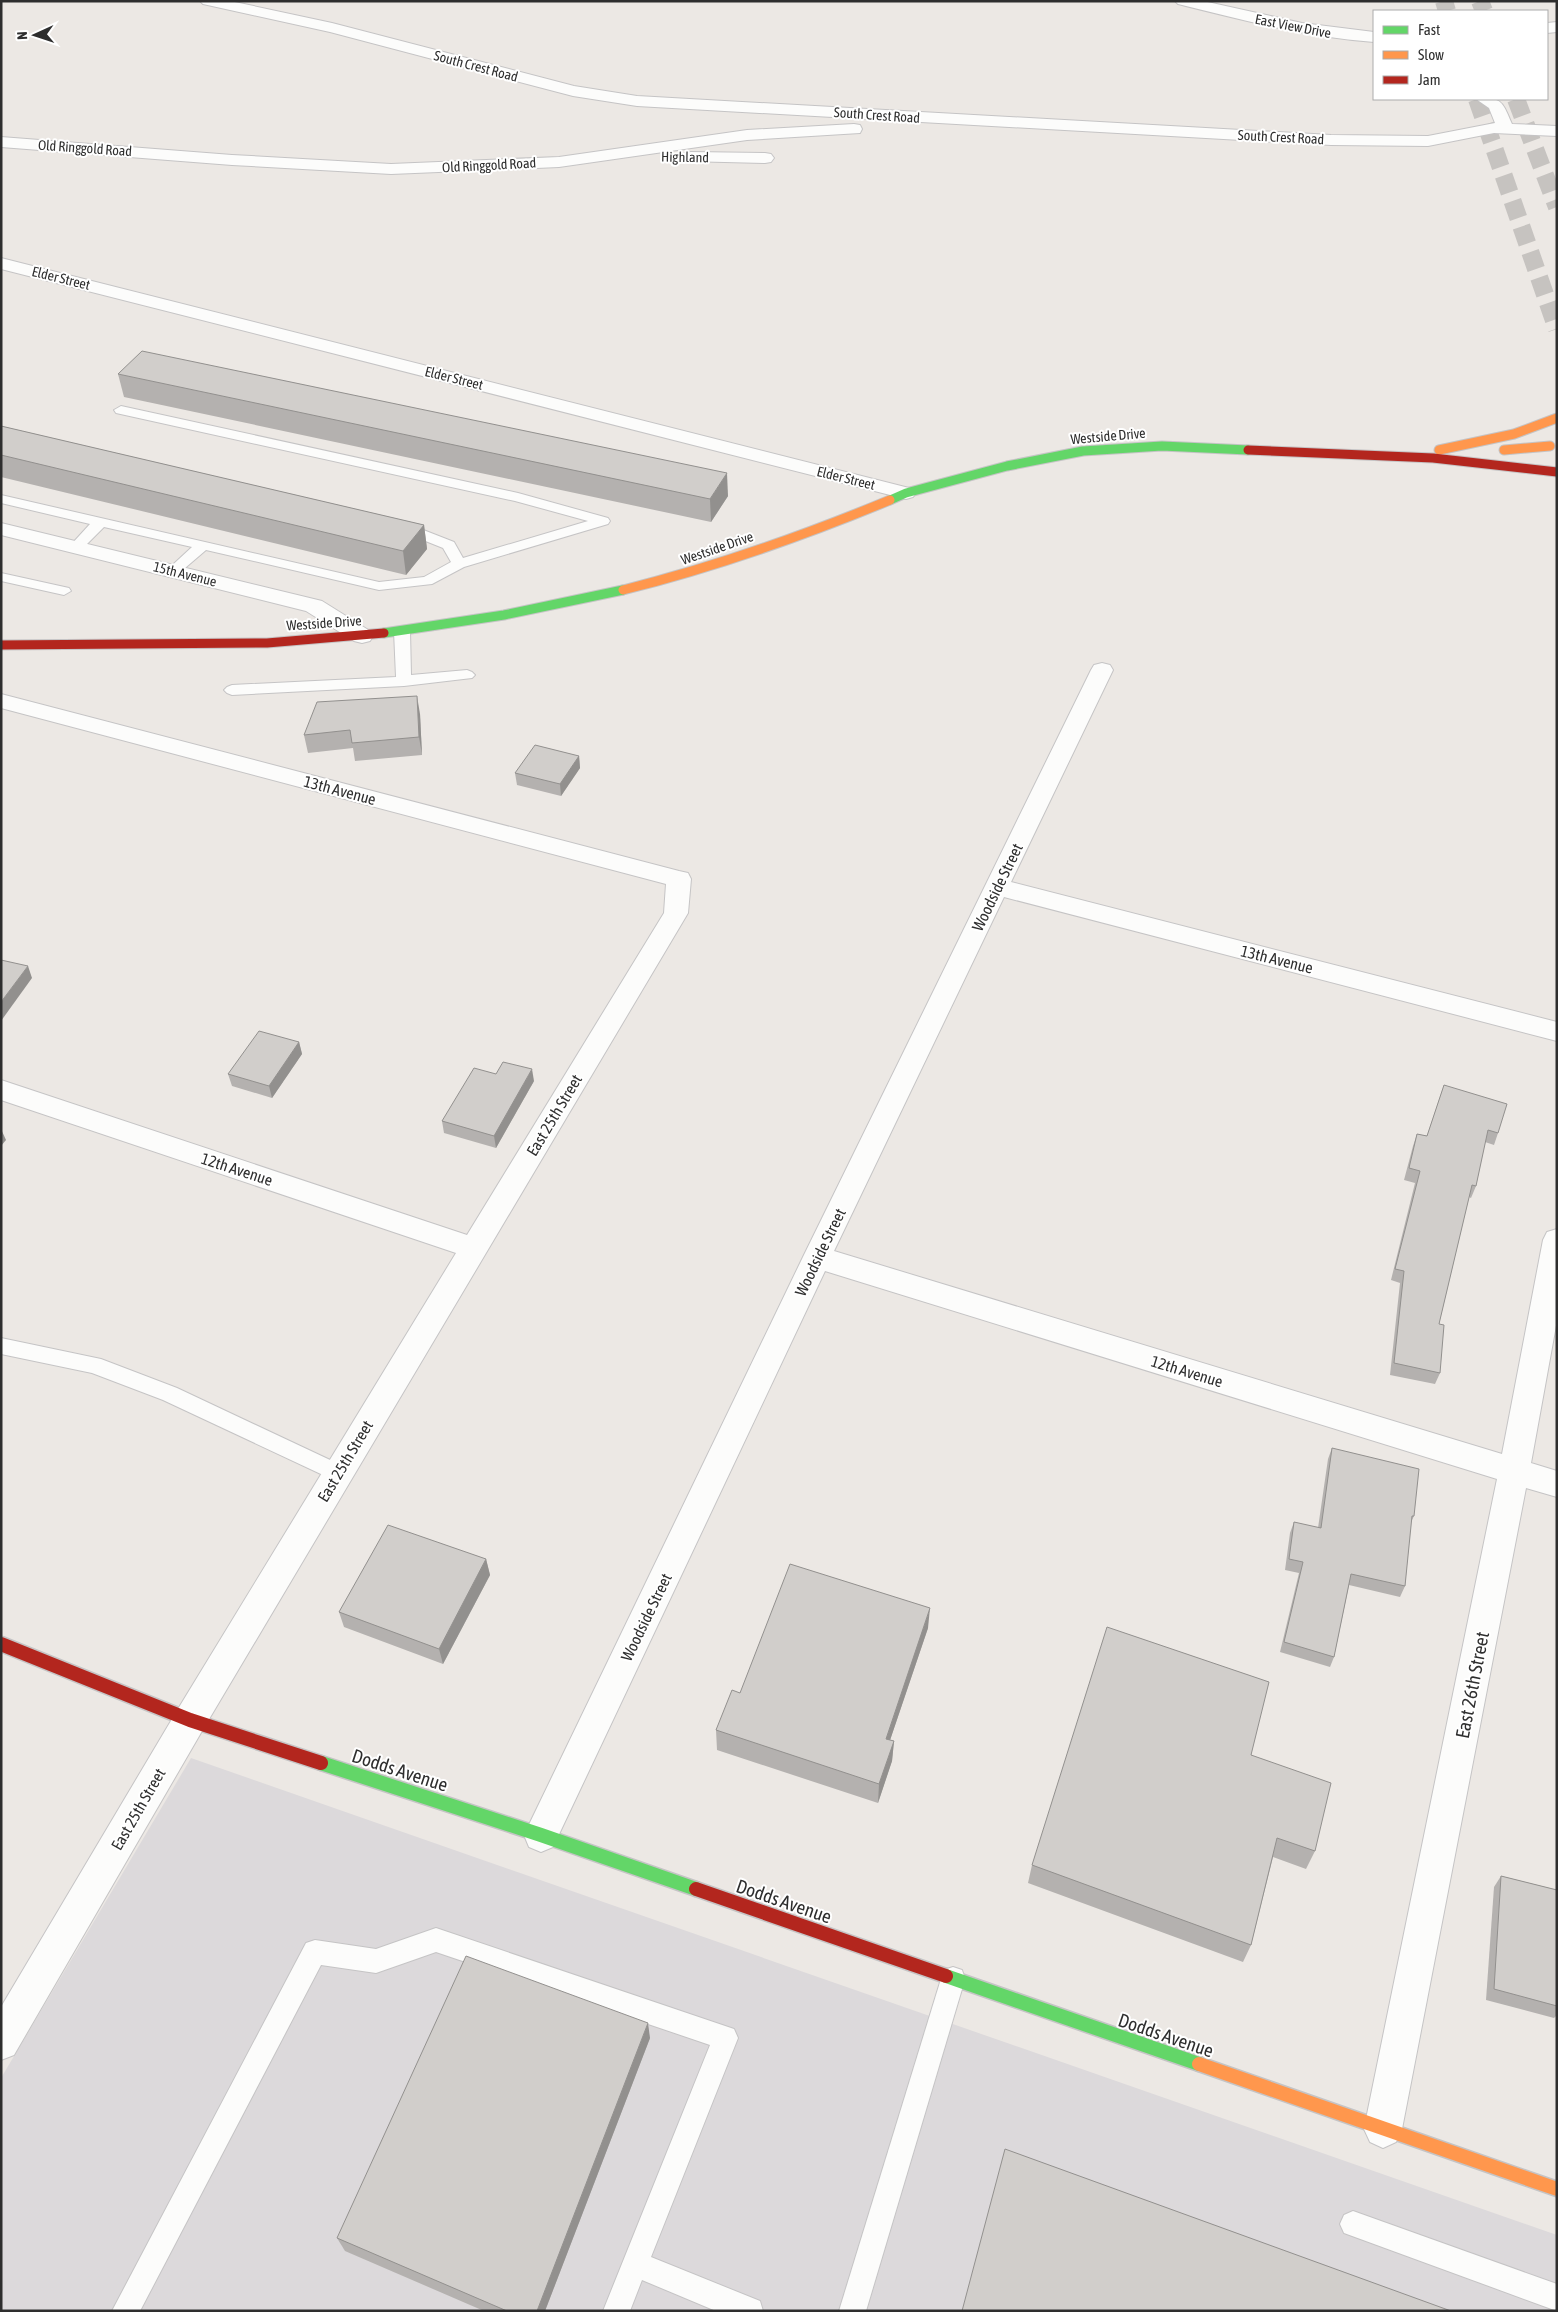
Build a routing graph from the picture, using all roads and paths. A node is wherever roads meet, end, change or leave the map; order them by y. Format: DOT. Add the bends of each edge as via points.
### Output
graph roads {
  1 [pos="208,1"];
  2 [pos="274,1"];
  3 [pos="1183,1"];
  4 [pos="1217,1"];
  5 [pos="1260,20"];
  6 [pos="332,28"];
  7 [pos="1373,37"];
  8 [pos="1373,53"];
  9 [pos="1486,100"];
  10 [pos="975,122"];
  11 [pos="1506,129"];
  12 [pos="1557,130"];
  13 [pos="1,142"];
  14 [pos="604,156"];
  15 [pos="765,158"];
  16 [pos="1,263"];
  17 [pos="121,410"];
  18 [pos="1557,418"];
  19 [pos="1553,443"];
  20 [pos="1408,457"];
  21 [pos="1433,458"];
  22 [pos="1557,466"];
  23 [pos="1557,472"];
  24 [pos="906,493"];
  25 [pos="1,499"];
  26 [pos="386,521"];
  27 [pos="100,522"];
  28 [pos="1,529"];
  29 [pos="203,545"];
  30 [pos="76,548"];
  31 [pos="459,564"];
  32 [pos="173,571"];
  33 [pos="1,577"];
  34 [pos="64,592"];
  35 [pos="402,631"];
  36 [pos="362,636"];
  37 [pos="1,645"];
  38 [pos="1102,670"];
  39 [pos="467,675"];
  40 [pos="404,681"];
  41 [pos="232,690"];
  42 [pos="1,701"];
  43 [pos="679,879"];
  44 [pos="997,887"];
  45 [pos="1557,1032"];
  46 [pos="1,1090"];
  47 [pos="1557,1240"];
  48 [pos="474,1248"];
  49 [pos="817,1257"];
  50 [pos="1,1346"];
  51 [pos="1514,1471"];
  52 [pos="338,1473"];
  53 [pos="1557,1484"];
  54 [pos="1,1644"];
  55 [pos="190,1720"];
  56 [pos="542,1835"];
  57 [pos="953,1979"];
  58 [pos="1,2042"];
  59 [pos="1383,2129"];
  60 [pos="1557,2189"];
  61 [pos="1353,2224"];
  62 [pos="635,2264"];
  63 [pos="1557,2298"];
  64 [pos="125,2311"];
  65 [pos="616,2311"];
  66 [pos="750,2311"];
  67 [pos="852,2311"];
  1 -- 6 [label="street, South Crest Road"];
  2 -- 6 [label="street" via="322,16"];
  3 -- 5 [label="street, East View Drive"];
  4 -- 5 [label="street"];
  5 -- 7 [label="street, East View Drive" via="1340,35"];
  5 -- 8 [label="street"];
  6 -- 10 [label="street, South Crest Road" via="573,91 637,101"];
  9 -- 11 [label="street" via="1496,105"];
  10 -- 11 [label="street, South Crest Road" via="1331,140 1428,141 1494,128"];
  10 -- 14 [label="street, Old Ringgold Road" via="747,135"];
  11 -- 12 [label="street, South Crest Road"];
  13 -- 14 [label="street, Old Ringgold Road" via="391,169 541,163"];
  14 -- 15 [label="street, Highland"];
  16 -- 24 [label="street, Elder Street"];
  17 -- 31 [label="lane" via="518,497 603,521"];
  18 -- 20 [label="main road" via="1527,432"];
  19 -- 21 [label="main road, Westside Drive"];
  19 -- 22 [label="main road" via="1548,452"];
  20 -- 21 [label="main road, Westside Drive"];
  20 -- 24 [label="main road, Westside Drive" via="1162,446 1083,451 1007,466"];
  21 -- 23 [label="main road, Westside Drive"];
  24 -- 35 [label="main road, Westside Drive" via="820,529 680,577 535,611"];
  25 -- 27 [label="lane"];
  26 -- 31 [label="lane" via="449,545"];
  27 -- 29 [label="lane"];
  27 -- 30 [label="lane"];
  28 -- 30 [label="street, 15th Avenue"];
  29 -- 31 [label="lane" via="379,586 427,581"];
  29 -- 32 [label="lane"];
  30 -- 32 [label="street, 15th Avenue"];
  32 -- 36 [label="street, 15th Avenue" via="314,606"];
  33 -- 34 [label="lane"];
  35 -- 36 [label="main road, Westside Drive"];
  35 -- 40 [label="lane"];
  36 -- 37 [label="main road, Westside Drive" via="267,643"];
  38 -- 44 [label="street, Woodside Street"];
  39 -- 40 [label="lane"];
  40 -- 41 [label="lane"];
  42 -- 43 [label="street, 13th Avenue"];
  43 -- 48 [label="street, East 25th Street" via="676,914"];
  44 -- 45 [label="street, 13th Avenue"];
  44 -- 49 [label="street, Woodside Street"];
  46 -- 48 [label="street, 12th Avenue"];
  47 -- 51 [label="street, East 26th Street"];
  48 -- 52 [label="street, East 25th Street"];
  49 -- 51 [label="street, 12th Avenue"];
  49 -- 56 [label="street, Woodside Street"];
  50 -- 52 [label="lane" via="94,1365 170,1394"];
  51 -- 53 [label="street, 12th Avenue"];
  51 -- 59 [label="street, East 26th Street"];
  52 -- 55 [label="street, East 25th Street"];
  54 -- 55 [label="main road, Dodds Avenue"];
  55 -- 56 [label="main road, Dodds Avenue"];
  55 -- 58 [label="street, East 25th Street"];
  56 -- 57 [label="main road, Dodds Avenue"];
  57 -- 59 [label="main road, Dodds Avenue"];
  57 -- 67 [label="lane"];
  59 -- 60 [label="main road, Dodds Avenue"];
  61 -- 63 [label="lane"];
  62 -- 64 [label="lane" via="725,2038 436,1940 376,1960 315,1952"];
  62 -- 65 [label="lane"];
  62 -- 66 [label="lane"];
}
